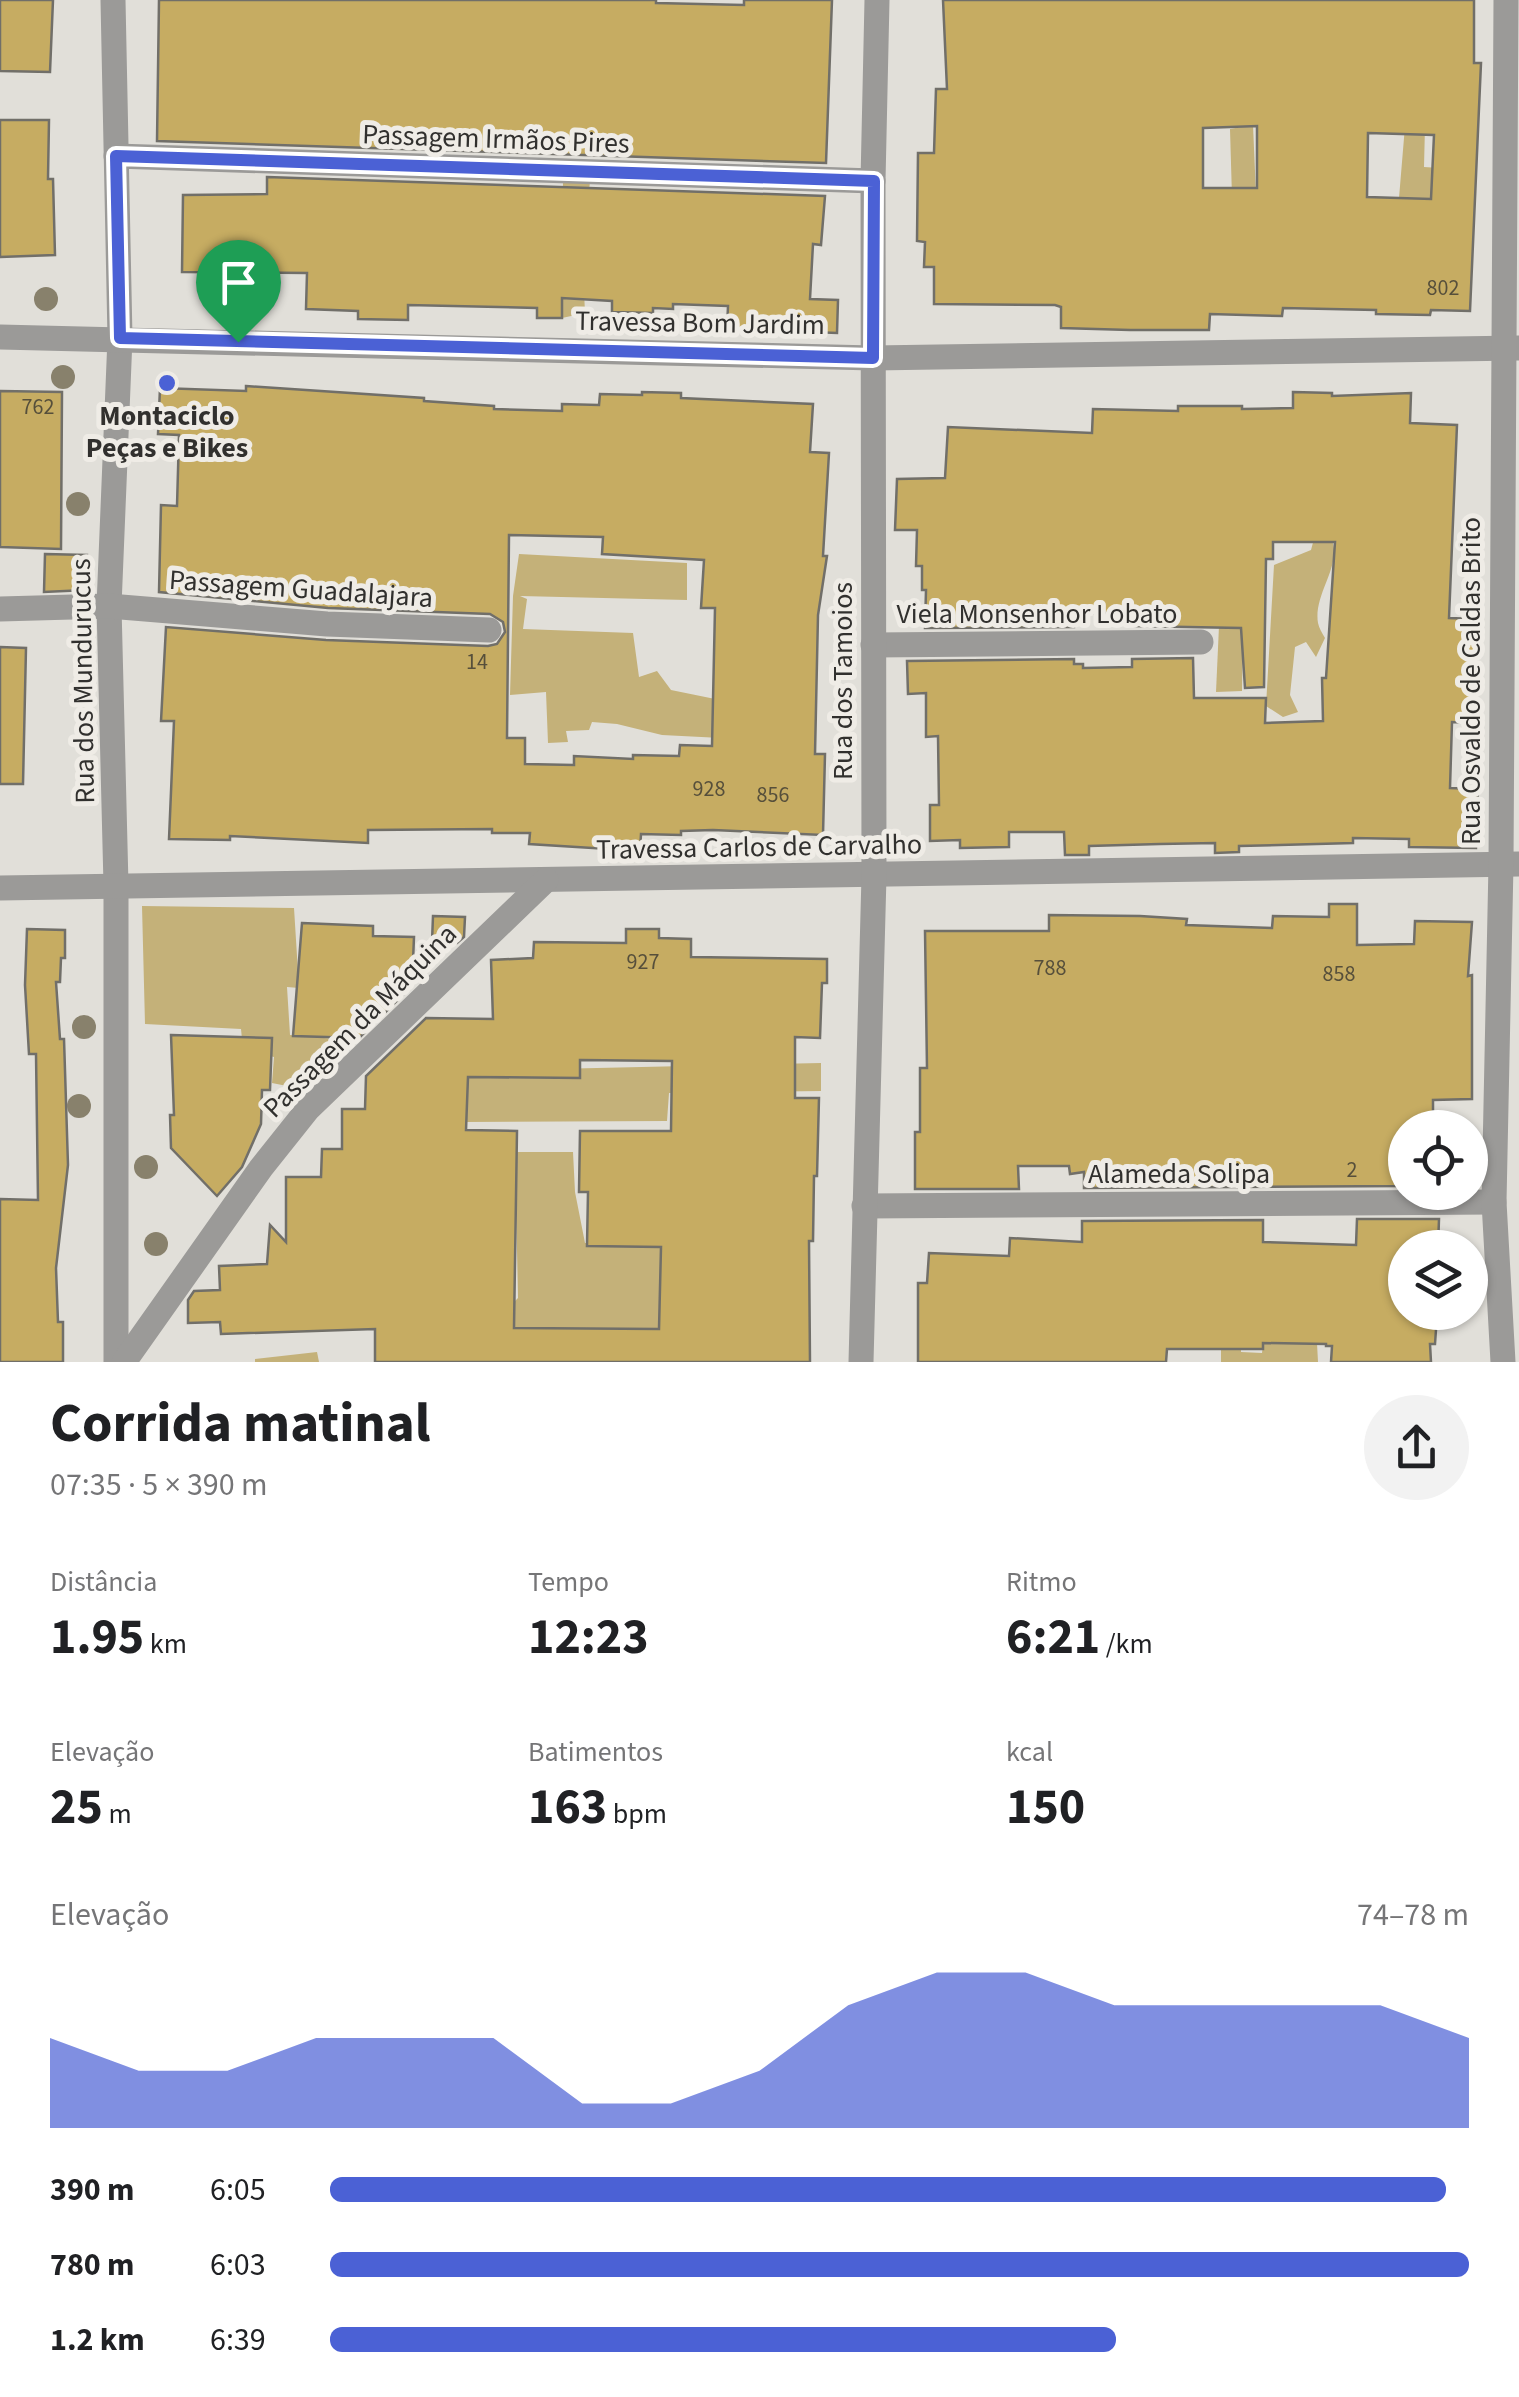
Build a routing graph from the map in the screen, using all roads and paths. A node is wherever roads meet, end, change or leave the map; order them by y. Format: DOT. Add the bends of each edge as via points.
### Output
graph roads {
  1 [pos="113,0"];
  2 [pos="877,0"];
  3 [pos="1506,0"];
  4 [pos="116,156"];
  5 [pos="874,181"];
  6 [pos="0,337"];
  7 [pos="120,338"];
  8 [pos="1511,348"];
  9 [pos="873,358"];
  10 [pos="109,606"];
  11 [pos="0,609"];
  12 [pos="489,630"];
  13 [pos="1201,642"];
  14 [pos="873,645"];
  15 [pos="1510,864"];
  16 [pos="874,876"];
  17 [pos="546,880"];
  18 [pos="116,886"];
  19 [pos="0,888"];
  20 [pos="1494,1202"];
  21 [pos="864,1206"];
  22 [pos="116,1362"];
  23 [pos="124,1362"];
  24 [pos="862,1362"];
  25 [pos="1502,1362"];
  1 -- 4 [label="street, Rua dos Mundurucus"];
  2 -- 5 [label="street, Rua dos Tamoios"];
  3 -- 8 [label="street, Rua Osvaldo de Caldas Brito"];
  4 -- 5 [label="street, Passagem Irmãos Pires"];
  4 -- 7 [label="street, Rua dos Mundurucus"];
  5 -- 9 [label="street, Rua dos Tamoios"];
  6 -- 7 [label="street, Travessa Bom Jardim"];
  7 -- 9 [label="street, Travessa Bom Jardim"];
  7 -- 10 [label="street, Rua dos Mundurucus"];
  8 -- 9 [label="street, Travessa Bom Jardim"];
  8 -- 15 [label="street, Rua Osvaldo de Caldas Brito"];
  9 -- 14 [label="street, Rua dos Tamoios"];
  10 -- 11 [label="street, Passagem Guadalajara"];
  10 -- 12 [label="street, Passagem Guadalajara"];
  10 -- 18 [label="street, Rua dos Mundurucus"];
  13 -- 14 [label="street, Viela Monsenhor Lobato"];
  14 -- 16 [label="street, Rua dos Tamoios"];
  15 -- 16 [label="street, Travessa Carlos de Carvalho"];
  15 -- 20 [label="street, Rua Osvaldo de Caldas Brito"];
  16 -- 17 [label="street, Travessa Carlos de Carvalho"];
  16 -- 21 [label="street, Rua dos Tamoios"];
  17 -- 18 [label="street, Travessa Carlos de Carvalho"];
  17 -- 23 [label="street, Passagem da Máquina" via="308,1109"];
  18 -- 19 [label="street, Travessa Carlos de Carvalho"];
  18 -- 22 [label="street, Rua dos Mundurucus"];
  20 -- 21 [label="street, Alameda Solipa"];
  20 -- 25 [label="street, Rua Osvaldo de Caldas Brito"];
  21 -- 24 [label="street, Rua dos Tamoios"];
}
